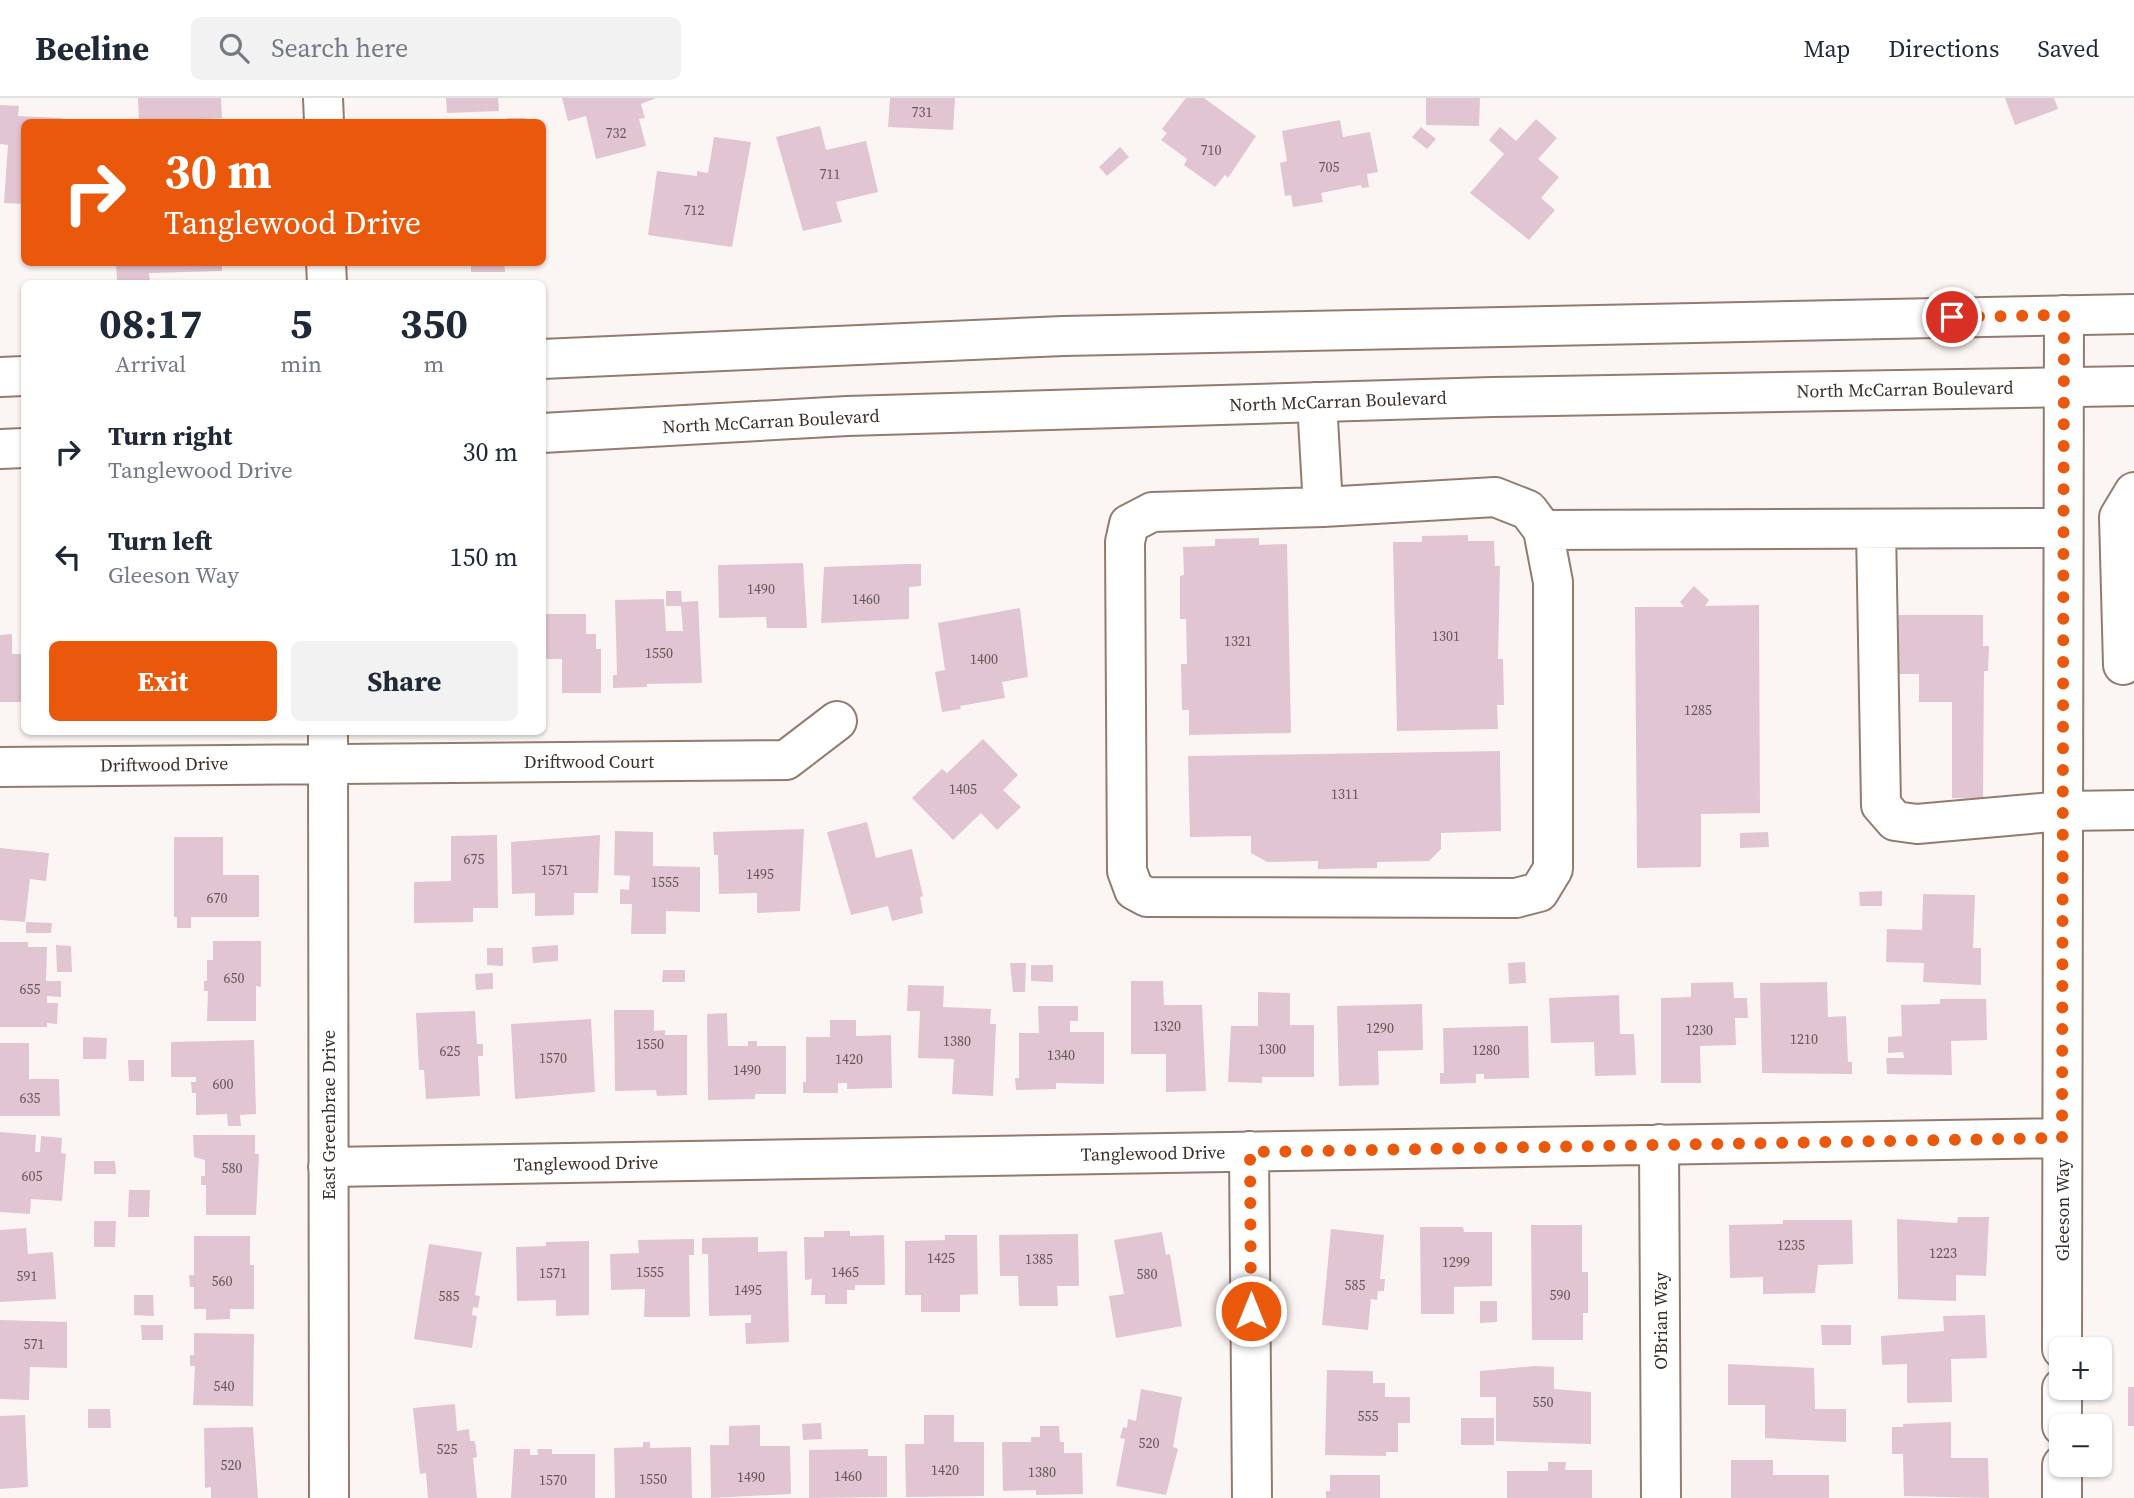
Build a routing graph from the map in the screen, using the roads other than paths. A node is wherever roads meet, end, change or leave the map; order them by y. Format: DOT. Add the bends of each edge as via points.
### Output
graph roads {
  1 [pos="323,98"];
  2 [pos="324,119"];
  3 [pos="2134,314"];
  4 [pos="2064,315"];
  5 [pos="546,359"];
  6 [pos="21,376"];
  7 [pos="0,377"];
  8 [pos="2134,386"];
  9 [pos="2064,387"];
  10 [pos="1317,402"];
  11 [pos="546,433"];
  12 [pos="21,448"];
  13 [pos="0,449"];
  14 [pos="2134,492"];
  15 [pos="1323,507"];
  16 [pos="1876,528"];
  17 [pos="2063,528"];
  18 [pos="1543,530"];
  19 [pos="2123,665"];
  20 [pos="837,720"];
  21 [pos="328,747"];
  22 [pos="0,766"];
  23 [pos="2134,810"];
  24 [pos="2063,811"];
  25 [pos="2062,1138"];
  26 [pos="1659,1144"];
  27 [pos="1250,1152"];
  28 [pos="328,1167"];
  29 [pos="2062,1337"];
  30 [pos="2062,1477"];
  31 [pos="329,1498"];
  32 [pos="1252,1498"];
  33 [pos="1661,1498"];
  34 [pos="2062,1498"];
  1 -- 2 [label="street"];
  3 -- 4 [label="street"];
  4 -- 5 [label="street" via="1063,337"];
  4 -- 9 [label="street, Gleeson Way"];
  6 -- 7 [label="street"];
  8 -- 9 [label="street, North McCarran Boulevard"];
  9 -- 10 [label="street, North McCarran Boulevard"];
  9 -- 17 [label="street, Gleeson Way"];
  10 -- 11 [label="street, North McCarran Boulevard" via="847,416"];
  10 -- 15 [label="street"];
  12 -- 13 [label="street"];
  14 -- 19 [label="street" via="2119,517"];
  15 -- 18 [label="street" via="1495,497 1528,509"];
  15 -- 18 [label="street" via="1152,512 1129,524 1125,542 1127,871 1134,890 1147,897 1516,898 1539,892 1553,869 1553,582"];
  16 -- 17 [label="street"];
  16 -- 18 [label="street"];
  16 -- 24 [label="street" via="1881,805 1895,821 1917,824"];
  17 -- 24 [label="street, Gleeson Way"];
  20 -- 21 [label="street, Driftwood Court" via="786,760"];
  21 -- 22 [label="street, Driftwood Drive"];
  21 -- 28 [label="street, East Greenbrae Drive"];
  23 -- 24 [label="street"];
  24 -- 25 [label="street, Gleeson Way"];
  25 -- 26 [label="street, Tanglewood Drive"];
  25 -- 29 [label="street, Gleeson Way"];
  26 -- 27 [label="street, Tanglewood Drive"];
  26 -- 33 [label="street, O'Brian Way"];
  27 -- 28 [label="street, Tanglewood Drive"];
  27 -- 32 [label="street"];
  28 -- 31 [label="street, East Greenbrae Drive"];
  30 -- 34 [label="street"];
}
